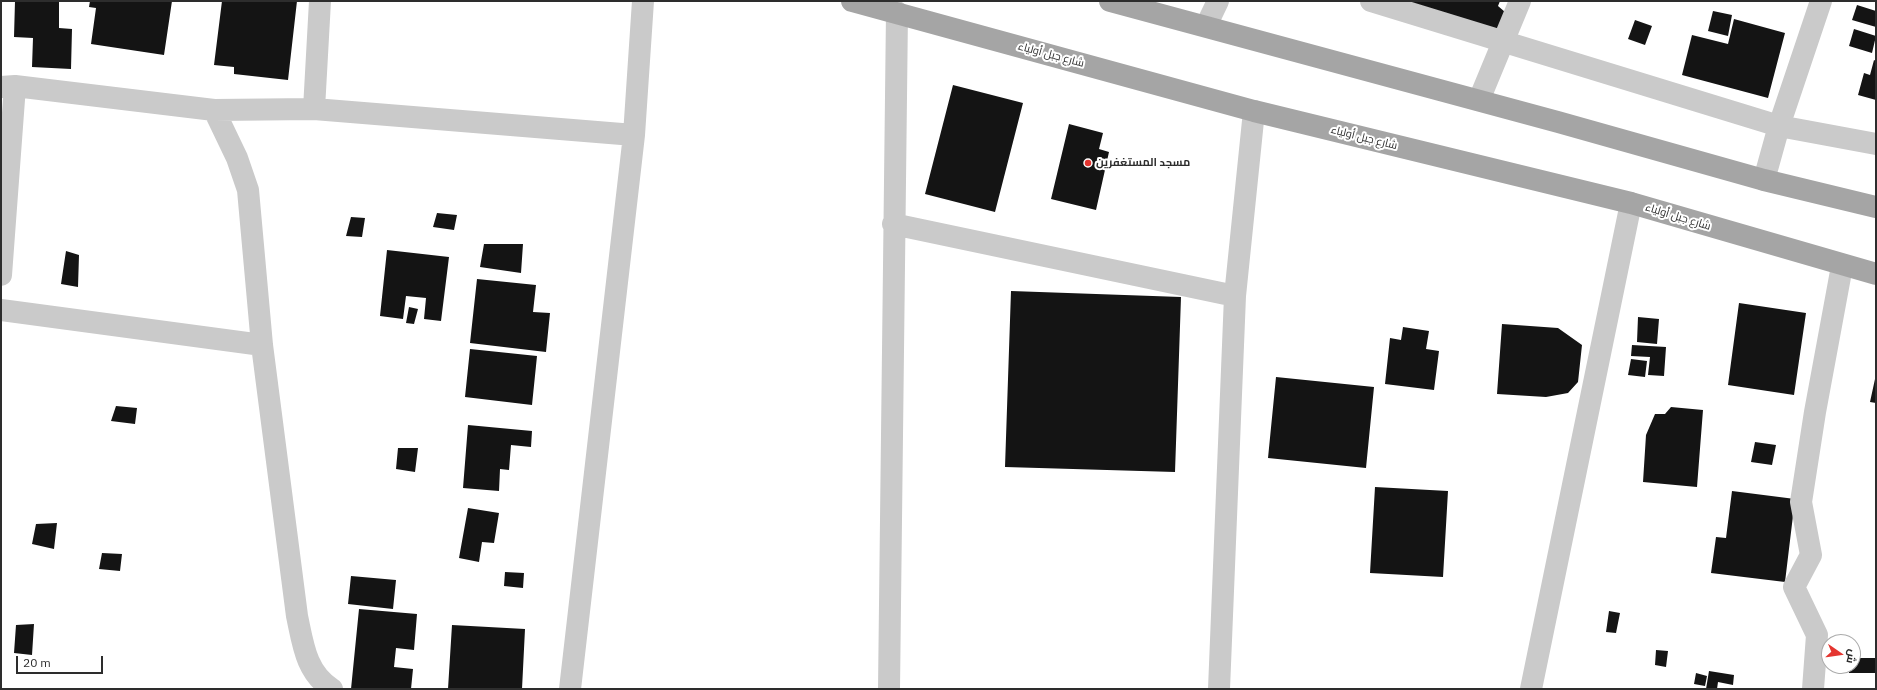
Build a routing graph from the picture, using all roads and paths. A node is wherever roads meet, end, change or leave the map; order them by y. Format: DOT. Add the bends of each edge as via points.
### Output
graph roads {
  1 [pos="320,1"];
  2 [pos="644,1"];
  3 [pos="852,1"];
  4 [pos="1110,1"];
  5 [pos="1218,1"];
  6 [pos="1371,1"];
  7 [pos="1520,1"];
  8 [pos="1821,1"];
  9 [pos="897,12"];
  10 [pos="1206,26"];
  11 [pos="1504,41"];
  12 [pos="8,86"];
  13 [pos="1479,100"];
  14 [pos="314,109"];
  15 [pos="214,110"];
  16 [pos="1254,111"];
  17 [pos="1779,126"];
  18 [pos="634,135"];
  19 [pos="1876,144"];
  20 [pos="1764,180"];
  21 [pos="1631,203"];
  22 [pos="1876,207"];
  23 [pos="893,224"];
  24 [pos="1842,266"];
  25 [pos="1876,274"];
  26 [pos="1,275"];
  27 [pos="1235,296"];
  28 [pos="1,310"];
  29 [pos="262,345"];
  30 [pos="332,689"];
  31 [pos="570,689"];
  32 [pos="889,689"];
  33 [pos="1219,689"];
  34 [pos="1531,689"];
  35 [pos="1813,689"];
  1 -- 14 [label="street"];
  2 -- 18 [label="street"];
  3 -- 9 [label="main road, شارع جبل أولياء"];
  4 -- 10 [label="main road"];
  5 -- 10 [label="street"];
  6 -- 11 [label="street"];
  7 -- 11 [label="street"];
  8 -- 17 [label="street"];
  9 -- 16 [label="main road, شارع جبل أولياء"];
  9 -- 23 [label="street"];
  10 -- 13 [label="main road"];
  11 -- 13 [label="street"];
  11 -- 17 [label="street"];
  12 -- 15 [label="street"];
  12 -- 26 [label="street"];
  13 -- 20 [label="main road"];
  14 -- 15 [label="street"];
  14 -- 18 [label="street"];
  15 -- 29 [label="street" via="237,158 248,190"];
  16 -- 21 [label="main road, شارع جبل أولياء"];
  16 -- 27 [label="street"];
  17 -- 19 [label="street"];
  17 -- 20 [label="street"];
  18 -- 31 [label="street"];
  20 -- 22 [label="main road"];
  21 -- 24 [label="main road, شارع جبل أولياء"];
  21 -- 34 [label="street"];
  23 -- 27 [label="street"];
  23 -- 32 [label="street"];
  24 -- 25 [label="main road, شارع جبل أولياء"];
  24 -- 35 [label="street" via="1801,502 1811,555 1794,587 1817,635"];
  27 -- 33 [label="street"];
  28 -- 29 [label="street"];
  29 -- 30 [label="street" via="297,616 306,658 315,675"];
}
